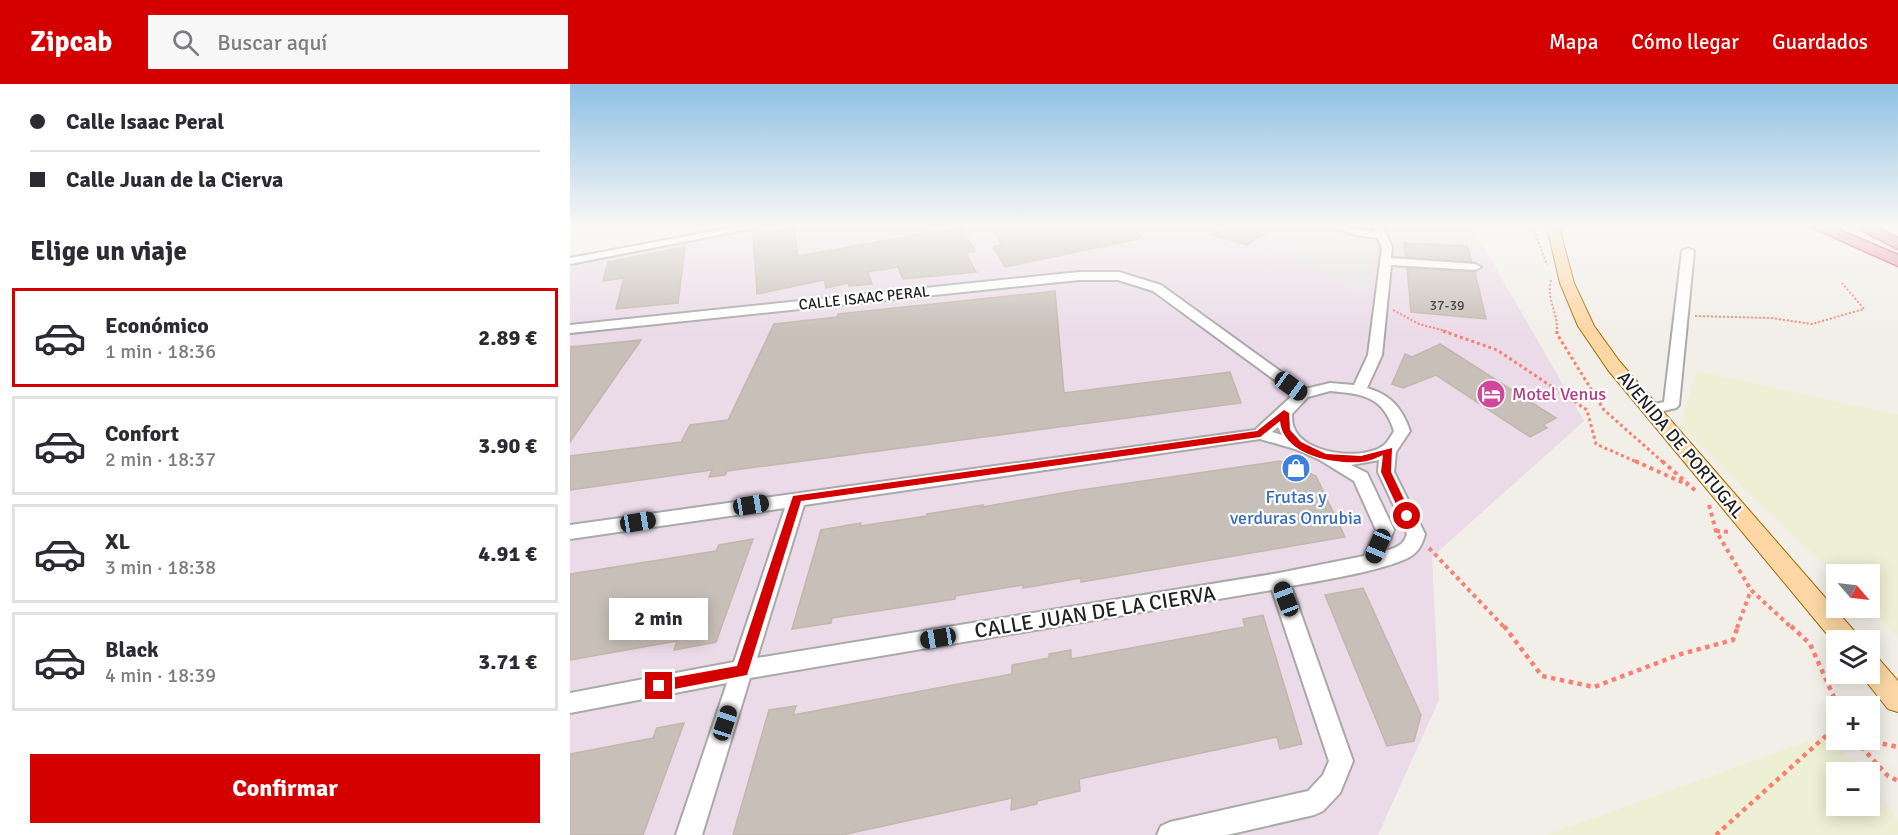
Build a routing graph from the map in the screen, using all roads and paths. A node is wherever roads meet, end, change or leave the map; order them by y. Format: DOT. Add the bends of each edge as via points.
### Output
graph roads {
  1 [pos="1386,262"];
  2 [pos="1402,262"];
  3 [pos="1544,262"];
  4 [pos="1562,262"];
  5 [pos="1687,262"];
  6 [pos="1475,267"];
  7 [pos="1842,283"];
  8 [pos="1381,303"];
  9 [pos="1682,315"];
  10 [pos="570,329"];
  11 [pos="1359,390"];
  12 [pos="1302,394"];
  13 [pos="1650,409"];
  14 [pos="1284,413"];
  15 [pos="1260,434"];
  16 [pos="1297,444"];
  17 [pos="1388,450"];
  18 [pos="1324,457"];
  19 [pos="1691,487"];
  20 [pos="1700,494"];
  21 [pos="796,498"];
  22 [pos="1708,502"];
  23 [pos="570,532"];
  24 [pos="1416,534"];
  25 [pos="1371,562"];
  26 [pos="1279,581"];
  27 [pos="1751,590"];
  28 [pos="1838,630"];
  29 [pos="742,670"];
  30 [pos="1880,679"];
  31 [pos="1833,696"];
  32 [pos="1898,700"];
  33 [pos="570,703"];
  34 [pos="1826,736"];
  35 [pos="1880,743"];
  36 [pos="1898,747"];
  37 [pos="1864,750"];
  38 [pos="1898,781"];
  39 [pos="689,835"];
  40 [pos="1170,835"];
  41 [pos="1716,835"];
  1 -- 8 [label="street"];
  2 -- 6 [label="street"];
  3 -- 19 [label="path" via="1553,271 1548,292 1558,318 1557,334 1604,410"];
  4 -- 13 [label="main road, AVENIDA DE PORTUGAL" via="1586,326"];
  5 -- 9 [label="street"];
  7 -- 9 [label="path" via="1864,309 1812,324 1771,318"];
  8 -- 11 [label="street" via="1375,355"];
  8 -- 19 [label="path" via="1419,324 1497,350 1587,410 1596,444"];
  9 -- 13 [label="street" via="1671,405"];
  10 -- 12 [label="street, CALLE ISAAC PERAL" via="1079,276 1119,276 1157,288"];
  11 -- 12 [label="street" via="1330,387"];
  11 -- 17 [label="street" via="1382,399 1398,413 1402,431"];
  12 -- 14 [label="street"];
  13 -- 28 [label="main road, AVENIDA DE PORTUGAL"];
  14 -- 15 [label="street"];
  14 -- 16 [label="street" via="1286,430"];
  15 -- 16 [label="street"];
  15 -- 21 [label="street"];
  16 -- 18 [label="street"];
  17 -- 18 [label="street" via="1362,459"];
  17 -- 24 [label="street" via="1386,472"];
  18 -- 25 [label="street" via="1361,477 1385,530"];
  19 -- 20 [label="path"];
  21 -- 23 [label="street"];
  21 -- 29 [label="street"];
  22 -- 27 [label="path" via="1716,531"];
  24 -- 25 [label="street" via="1409,551"];
  24 -- 27 [label="path" via="1510,633 1542,676 1594,687 1681,654 1733,640"];
  25 -- 26 [label="street, CALLE JUAN DE LA CIERVA"];
  26 -- 29 [label="street, CALLE JUAN DE LA CIERVA"];
  26 -- 40 [label="street" via="1341,761 1337,778 1314,802"];
  27 -- 31 [label="path" via="1810,644"];
  29 -- 33 [label="street, CALLE JUAN DE LA CIERVA"];
  29 -- 39 [label="street"];
  30 -- 32 [label="main road"];
  34 -- 41 [label="path"];
  35 -- 36 [label="path"];
  37 -- 38 [label="path" via="1888,776"];
}
